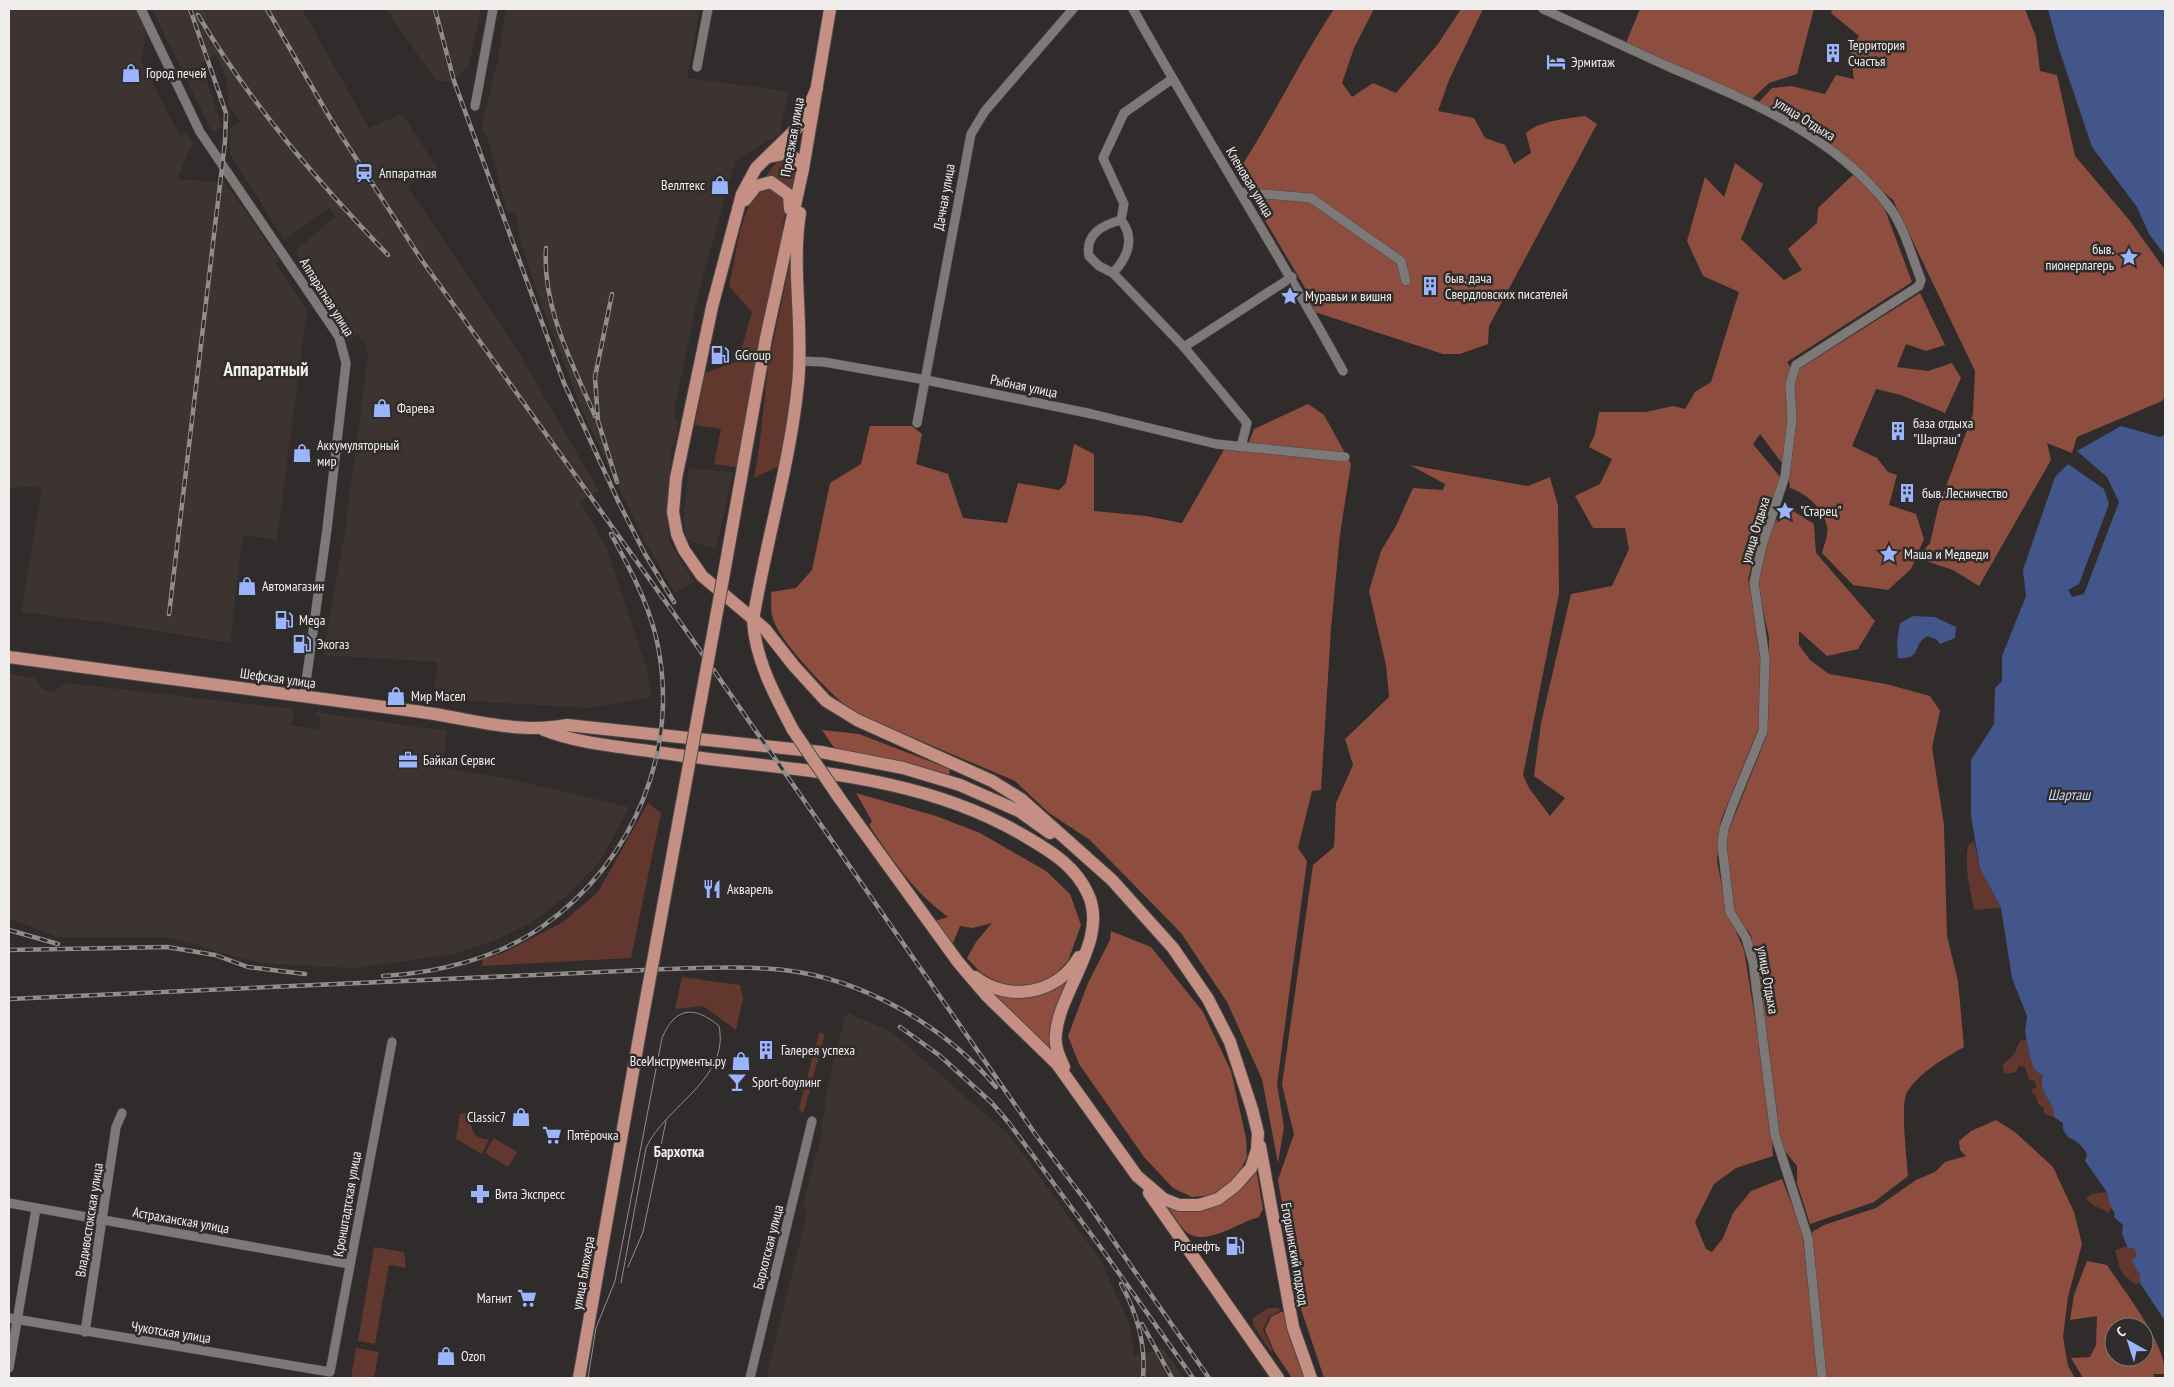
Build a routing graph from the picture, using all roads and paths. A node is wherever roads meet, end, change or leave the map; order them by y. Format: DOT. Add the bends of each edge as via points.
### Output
graph roads {
  1 [pos="141,9"];
  2 [pos="493,9"];
  3 [pos="708,9"];
  4 [pos="830,9"];
  5 [pos="1073,9"];
  6 [pos="1133,9"];
  7 [pos="1543,9"];
  8 [pos="697,67"];
  9 [pos="1172,79"];
  10 [pos="816,88"];
  11 [pos="475,106"];
  12 [pos="766,158"];
  13 [pos="801,175"];
  14 [pos="1240,192"];
  15 [pos="737,212"];
  16 [pos="1121,220"];
  17 [pos="789,228"];
  18 [pos="781,271"];
  19 [pos="1113,273"];
  20 [pos="1292,277"];
  21 [pos="1406,281"];
  22 [pos="1184,347"];
  23 [pos="800,361"];
  24 [pos="1343,371"];
  25 [pos="926,380"];
  26 [pos="917,423"];
  27 [pos="1241,447"];
  28 [pos="1345,457"];
  29 [pos="753,620"];
  30 [pos="9,657"];
  31 [pos="304,697"];
  32 [pos="544,730"];
  33 [pos="1084,856"];
  34 [pos="1089,937"];
  35 [pos="958,962"];
  36 [pos="392,1042"];
  37 [pos="1070,1079"];
  38 [pos="122,1113"];
  39 [pos="812,1121"];
  40 [pos="1258,1133"];
  41 [pos="1137,1176"];
  42 [pos="9,1203"];
  43 [pos="36,1209"];
  44 [pos="104,1221"];
  45 [pos="350,1264"];
  46 [pos="13,1319"];
  47 [pos="85,1332"];
  48 [pos="9,1368"];
  49 [pos="330,1372"];
  50 [pos="579,1378"];
  51 [pos="750,1378"];
  52 [pos="1278,1378"];
  53 [pos="1311,1378"];
  54 [pos="1822,1378"];
  1 -- 31 [label="street, Аппаратная улица" via="200,132 339,337 344,351 346,363 327,529"];
  2 -- 11 [label="street"];
  3 -- 8 [label="street"];
  4 -- 10 [label="main road, Проезжая улица"];
  5 -- 25 [label="street, Дачная улица" via="985,112 971,134"];
  6 -- 9 [label="street, Кленовая улица"];
  7 -- 54 [label="street, улица Отдыха" via="1754,104 1821,142 1855,170 1888,205 1921,280 1919,286 1796,365 1790,384 1792,420 1785,476 1754,582 1765,659 1763,731 1724,829 1722,846 1730,912 1746,938 1753,962 1775,1135 1808,1238"];
  9 -- 14 [label="street, Кленовая улица"];
  9 -- 16 [label="street" via="1124,113 1102,158 1124,204"];
  10 -- 12 [label="main road" via="801,124"];
  10 -- 13 [label="main road, Проезжая улица"];
  12 -- 13 [label="main road" via="788,153 799,161"];
  12 -- 15 [label="main road" via="752,174"];
  13 -- 17 [label="main road, Проезжая улица"];
  13 -- 23 [label="main road" via="802,202 796,238"];
  14 -- 20 [label="street, Кленовая улица"];
  14 -- 21 [label="street" via="1311,198 1400,261"];
  15 -- 17 [label="main road" via="756,186 771,182 789,195"];
  15 -- 29 [label="main road" via="697,369 676,478 673,512 680,541 702,576"];
  16 -- 19 [label="street" via="1127,228 1129,245 1122,264"];
  16 -- 19 [label="street" via="1094,234 1087,248 1092,261"];
  17 -- 18 [label="main road, Проезжая улица"];
  18 -- 50 [label="main road, улица Блюхера, bridge" via="766,338"];
  19 -- 22 [label="street"];
  20 -- 22 [label="street"];
  20 -- 24 [label="street, Кленовая улица"];
  22 -- 27 [label="street" via="1247,423"];
  23 -- 25 [label="street, Рыбная улица" via="824,362"];
  23 -- 29 [label="main road" via="786,465"];
  25 -- 26 [label="street, Дачная улица"];
  25 -- 27 [label="street, Рыбная улица"];
  27 -- 28 [label="street, Рыбная улица"];
  29 -- 33 [label="main road" via="765,629 830,704 1008,790 1037,811"];
  29 -- 35 [label="main road, bridge" via="766,674 793,730"];
  30 -- 31 [label="main road, Шефская улица"];
  31 -- 32 [label="main road, Шефская улица"];
  32 -- 33 [label="main road" via="567,725 822,752 903,768 960,785 1019,811"];
  32 -- 34 [label="main road" via="565,738 694,758 863,778 958,804 1017,831 1068,865 1090,898 1093,920"];
  33 -- 40 [label="main road, Егоршинский подход" via="1151,921 1199,984 1230,1042"];
  34 -- 35 [label="main road" via="1070,970 1048,986 1029,992 1012,993 994,988 981,982"];
  34 -- 37 [label="main road" via="1056,1033 1059,1057"];
  35 -- 37 [label="main road" via="983,992"];
  36 -- 45 [label="street, Кронштадтская улица"];
  37 -- 41 [label="main road"];
  38 -- 44 [label="street, Владивостокская улица" via="116,1127"];
  39 -- 51 [label="street, Бархотская улица"];
  40 -- 41 [label="main road" via="1255,1159 1248,1174 1226,1194 1208,1203 1189,1206 1171,1202 1158,1196"];
  40 -- 53 [label="main road, Егоршинский подход" via="1293,1327"];
  41 -- 52 [label="main road"];
  42 -- 43 [label="street, Астраханская улица"];
  43 -- 44 [label="street, Астраханская улица"];
  43 -- 46 [label="street"];
  44 -- 45 [label="street, Астраханская улица"];
  44 -- 47 [label="street, Владивостокская улица"];
  45 -- 49 [label="street, Кронштадтская улица"];
  46 -- 47 [label="street, Чукотская улица"];
  46 -- 48 [label="street"];
  47 -- 49 [label="street, Чукотская улица"];
}
